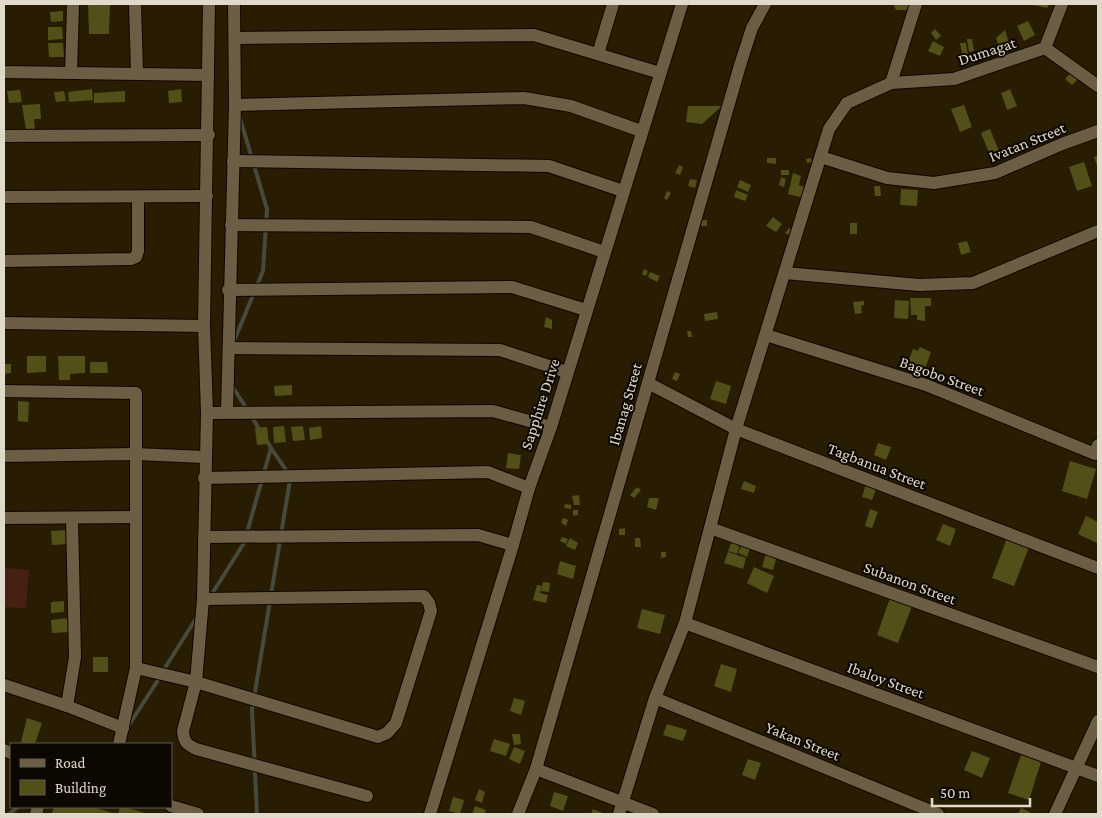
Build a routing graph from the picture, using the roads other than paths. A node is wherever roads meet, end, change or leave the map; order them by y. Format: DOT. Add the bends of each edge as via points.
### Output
graph roads {
  1 [pos="73,4"];
  2 [pos="135,4"];
  3 [pos="209,4"];
  4 [pos="234,4"];
  5 [pos="613,4"];
  6 [pos="682,4"];
  7 [pos="765,4"];
  8 [pos="916,4"];
  9 [pos="1062,4"];
  10 [pos="235,38"];
  11 [pos="1045,48"];
  12 [pos="598,54"];
  13 [pos="4,72"];
  14 [pos="137,72"];
  15 [pos="71,73"];
  16 [pos="660,73"];
  17 [pos="208,75"];
  18 [pos="891,83"];
  19 [pos="1098,86"];
  20 [pos="235,105"];
  21 [pos="641,130"];
  22 [pos="1098,131"];
  23 [pos="209,135"];
  24 [pos="4,136"];
  25 [pos="821,157"];
  26 [pos="233,162"];
  27 [pos="623,191"];
  28 [pos="207,196"];
  29 [pos="4,197"];
  30 [pos="138,197"];
  31 [pos="230,225"];
  32 [pos="1098,231"];
  33 [pos="604,252"];
  34 [pos="4,261"];
  35 [pos="785,273"];
  36 [pos="228,290"];
  37 [pos="586,310"];
  38 [pos="4,323"];
  39 [pos="204,326"];
  40 [pos="766,334"];
  41 [pos="229,348"];
  42 [pos="567,372"];
  43 [pos="648,383"];
  44 [pos="4,391"];
  45 [pos="227,412"];
  46 [pos="207,413"];
  47 [pos="551,427"];
  48 [pos="736,429"];
  49 [pos="1098,445"];
  50 [pos="135,454"];
  51 [pos="4,456"];
  52 [pos="205,457"];
  53 [pos="204,478"];
  54 [pos="528,488"];
  55 [pos="136,517"];
  56 [pos="4,518"];
  57 [pos="72,518"];
  58 [pos="710,528"];
  59 [pos="204,537"];
  60 [pos="513,545"];
  61 [pos="1098,568"];
  62 [pos="203,599"];
  63 [pos="685,624"];
  64 [pos="1098,667"];
  65 [pos="136,668"];
  66 [pos="196,682"];
  67 [pos="4,685"];
  68 [pos="655,698"];
  69 [pos="68,706"];
  70 [pos="1098,721"];
  71 [pos="123,728"];
  72 [pos="119,743"];
  73 [pos="1077,768"];
  74 [pos="536,769"];
  75 [pos="1098,776"];
  76 [pos="366,796"];
  77 [pos="172,806"];
  78 [pos="620,808"];
  79 [pos="198,814"];
  80 [pos="430,814"];
  81 [pos="518,814"];
  82 [pos="653,814"];
  83 [pos="938,814"];
  84 [pos="1055,814"];
  1 -- 15 [label="street"];
  2 -- 14 [label="street"];
  3 -- 17 [label="street"];
  4 -- 10 [label="street"];
  5 -- 12 [label="street"];
  6 -- 16 [label="street, Sapphire Drive"];
  7 -- 43 [label="street, Ibanag Street" via="752,28 741,62"];
  8 -- 18 [label="street"];
  9 -- 11 [label="street"];
  10 -- 12 [label="street" via="534,35"];
  10 -- 20 [label="street"];
  11 -- 18 [label="street, Dumagat" via="954,79"];
  11 -- 19 [label="street"];
  12 -- 16 [label="street"];
  13 -- 15 [label="street"];
  14 -- 15 [label="street"];
  14 -- 17 [label="street"];
  16 -- 21 [label="street, Sapphire Drive"];
  17 -- 23 [label="street"];
  18 -- 25 [label="street" via="847,103 828,129"];
  20 -- 21 [label="street" via="524,98 571,106"];
  20 -- 26 [label="street"];
  21 -- 27 [label="street, Sapphire Drive"];
  22 -- 25 [label="street, Ivatan Street" via="995,174 934,183 887,178"];
  23 -- 24 [label="street"];
  23 -- 28 [label="street"];
  25 -- 35 [label="street"];
  26 -- 27 [label="street" via="549,166"];
  26 -- 31 [label="street"];
  27 -- 33 [label="street, Sapphire Drive"];
  28 -- 30 [label="street"];
  28 -- 39 [label="street"];
  29 -- 30 [label="street"];
  30 -- 34 [label="street" via="136,257"];
  31 -- 33 [label="street" via="531,228"];
  31 -- 36 [label="street"];
  32 -- 35 [label="street" via="973,283 919,285"];
  33 -- 37 [label="street, Sapphire Drive"];
  35 -- 40 [label="street"];
  36 -- 37 [label="street" via="512,287"];
  36 -- 41 [label="street"];
  37 -- 42 [label="street, Sapphire Drive"];
  38 -- 39 [label="street"];
  39 -- 46 [label="street"];
  40 -- 48 [label="street"];
  40 -- 49 [label="street, Bagobo Street" via="926,385 1095,454"];
  41 -- 42 [label="street" via="500,350"];
  41 -- 45 [label="street"];
  42 -- 47 [label="street, Sapphire Drive"];
  43 -- 48 [label="street, Tagbanua Street"];
  43 -- 74 [label="street, Ibanag Street"];
  44 -- 50 [label="street" via="136,393"];
  45 -- 46 [label="street"];
  45 -- 47 [label="street" via="493,411"];
  46 -- 52 [label="street"];
  47 -- 54 [label="street, Sapphire Drive"];
  48 -- 58 [label="street"];
  48 -- 61 [label="street, Tagbanua Street"];
  50 -- 51 [label="street"];
  50 -- 52 [label="street"];
  50 -- 55 [label="street"];
  52 -- 53 [label="street"];
  53 -- 54 [label="street" via="488,472"];
  53 -- 59 [label="street"];
  54 -- 60 [label="street, Sapphire Drive"];
  55 -- 57 [label="street"];
  55 -- 65 [label="street"];
  56 -- 57 [label="street"];
  57 -- 69 [label="street" via="75,657"];
  58 -- 63 [label="street"];
  58 -- 64 [label="street, Subanon Street"];
  59 -- 60 [label="street" via="478,535"];
  59 -- 62 [label="street"];
  60 -- 80 [label="street, Sapphire Drive"];
  62 -- 66 [label="street"];
  62 -- 66 [label="street" via="424,596 431,611 396,723 378,737"];
  63 -- 68 [label="street"];
  63 -- 73 [label="street, Ibaloy Street"];
  65 -- 66 [label="street"];
  65 -- 71 [label="street"];
  66 -- 76 [label="street" via="183,732 186,744"];
  67 -- 69 [label="street"];
  68 -- 78 [label="street"];
  68 -- 83 [label="street, Yakan Street"];
  69 -- 71 [label="street"];
  70 -- 73 [label="street"];
  71 -- 72 [label="street"];
  73 -- 75 [label="street, Ibaloy Street"];
  73 -- 84 [label="street"];
  74 -- 78 [label="street"];
  74 -- 81 [label="street, Ibanag Street"];
  77 -- 79 [label="street"];
  78 -- 82 [label="street"];
}
